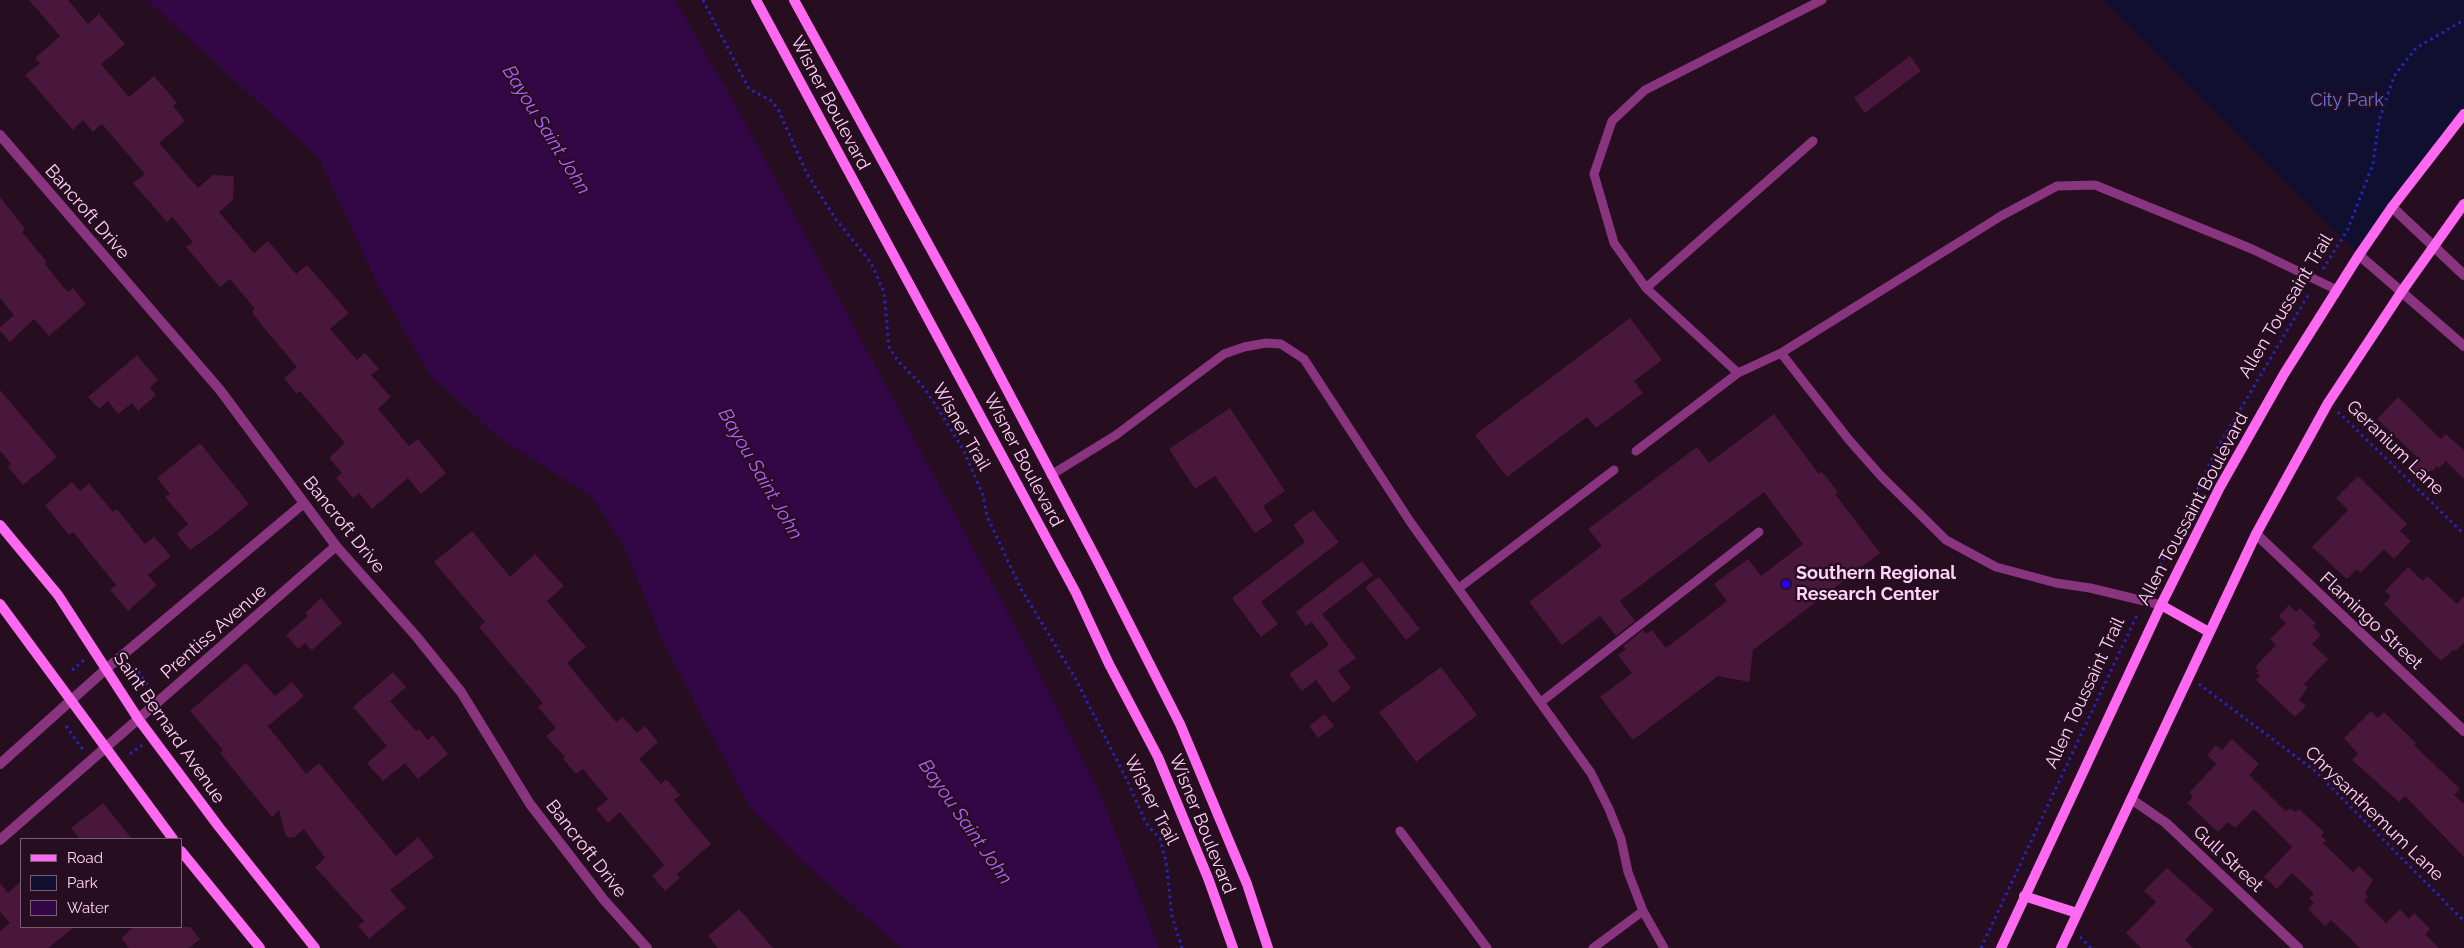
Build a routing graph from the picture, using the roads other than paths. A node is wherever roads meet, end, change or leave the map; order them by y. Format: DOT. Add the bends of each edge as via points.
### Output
graph roads {
  1 [pos="756,0"];
  2 [pos="794,0"];
  3 [pos="1822,0"];
  4 [pos="2464,114"];
  5 [pos="0,135"];
  6 [pos="1813,141"];
  7 [pos="2464,204"];
  8 [pos="2392,207"];
  9 [pos="2434,246"];
  10 [pos="2359,255"];
  11 [pos="2464,275"];
  12 [pos="1646,288"];
  13 [pos="2337,290"];
  14 [pos="2402,291"];
  15 [pos="2463,342"];
  16 [pos="1781,353"];
  17 [pos="1738,373"];
  18 [pos="1636,452"];
  19 [pos="1614,470"];
  20 [pos="1052,475"];
  21 [pos="304,502"];
  22 [pos="0,525"];
  23 [pos="1759,532"];
  24 [pos="2256,534"];
  25 [pos="336,546"];
  26 [pos="1459,588"];
  27 [pos="0,604"];
  28 [pos="2161,604"];
  29 [pos="2209,632"];
  30 [pos="106,669"];
  31 [pos="71,701"];
  32 [pos="1541,702"];
  33 [pos="140,720"];
  34 [pos="2464,731"];
  35 [pos="106,749"];
  36 [pos="0,764"];
  37 [pos="2131,799"];
  38 [pos="1400,831"];
  39 [pos="172,838"];
  40 [pos="0,840"];
  41 [pos="182,852"];
  42 [pos="2024,896"];
  43 [pos="1643,911"];
  44 [pos="2076,913"];
  45 [pos="260,948"];
  46 [pos="314,948"];
  47 [pos="647,948"];
  48 [pos="1233,948"];
  49 [pos="1268,948"];
  50 [pos="1487,948"];
  51 [pos="1593,948"];
  52 [pos="1664,948"];
  53 [pos="2001,948"];
  54 [pos="2061,948"];
  55 [pos="2298,948"];
  1 -- 48 [label="main road, Wisner Boulevard" via="1076,593 1158,757"];
  2 -- 20 [label="main road, Wisner Boulevard"];
  3 -- 12 [label="lane" via="1645,90 1612,121 1594,174 1614,242"];
  4 -- 8 [label="main road, Allen Toussaint Boulevard"];
  5 -- 21 [label="street, Bancroft Drive" via="220,390"];
  6 -- 12 [label="lane"];
  7 -- 9 [label="main road"];
  8 -- 9 [label="street"];
  8 -- 10 [label="main road, Allen Toussaint Boulevard"];
  9 -- 11 [label="street"];
  9 -- 14 [label="main road"];
  10 -- 13 [label="main road, Allen Toussaint Boulevard"];
  10 -- 14 [label="street"];
  12 -- 17 [label="lane"];
  13 -- 16 [label="lane" via="2252,249 2095,185 2057,186 2001,216"];
  13 -- 28 [label="main road, Allen Toussaint Boulevard" via="2284,374 2220,487"];
  14 -- 15 [label="street"];
  14 -- 24 [label="main road" via="2328,403"];
  16 -- 17 [label="lane"];
  16 -- 28 [label="lane" via="1849,440 1946,540 1996,567"];
  17 -- 18 [label="lane"];
  19 -- 26 [label="lane"];
  20 -- 26 [label="lane" via="1116,435 1224,354 1266,343 1281,344 1304,359 1411,523"];
  20 -- 49 [label="main road, Wisner Boulevard" via="1180,724 1247,884"];
  21 -- 25 [label="street, Bancroft Drive"];
  21 -- 30 [label="street"];
  22 -- 30 [label="main road, Saint Bernard Avenue" via="58,595"];
  23 -- 32 [label="lane"];
  24 -- 29 [label="main road"];
  24 -- 34 [label="street, Flamingo Street"];
  25 -- 33 [label="street, Prentiss Avenue"];
  25 -- 47 [label="street, Bancroft Drive" via="461,692 530,804 604,900"];
  26 -- 32 [label="lane"];
  27 -- 31 [label="main road"];
  28 -- 29 [label="main road"];
  28 -- 42 [label="main road, Allen Toussaint Boulevard"];
  29 -- 37 [label="main road"];
  30 -- 31 [label="street"];
  30 -- 33 [label="main road, Saint Bernard Avenue"];
  31 -- 35 [label="main road"];
  31 -- 36 [label="street"];
  32 -- 43 [label="lane" via="1591,772 1609,808"];
  33 -- 35 [label="street, Prentiss Avenue"];
  33 -- 46 [label="main road, Saint Bernard Avenue"];
  35 -- 39 [label="main road"];
  35 -- 40 [label="street, Prentiss Avenue"];
  37 -- 44 [label="main road"];
  37 -- 55 [label="street, Gull Street" via="2166,823"];
  38 -- 50 [label="lane"];
  41 -- 45 [label="main road"];
  42 -- 44 [label="main road"];
  42 -- 53 [label="main road, Allen Toussaint Boulevard"];
  43 -- 51 [label="lane"];
  43 -- 52 [label="lane"];
  44 -- 54 [label="main road"];
}
